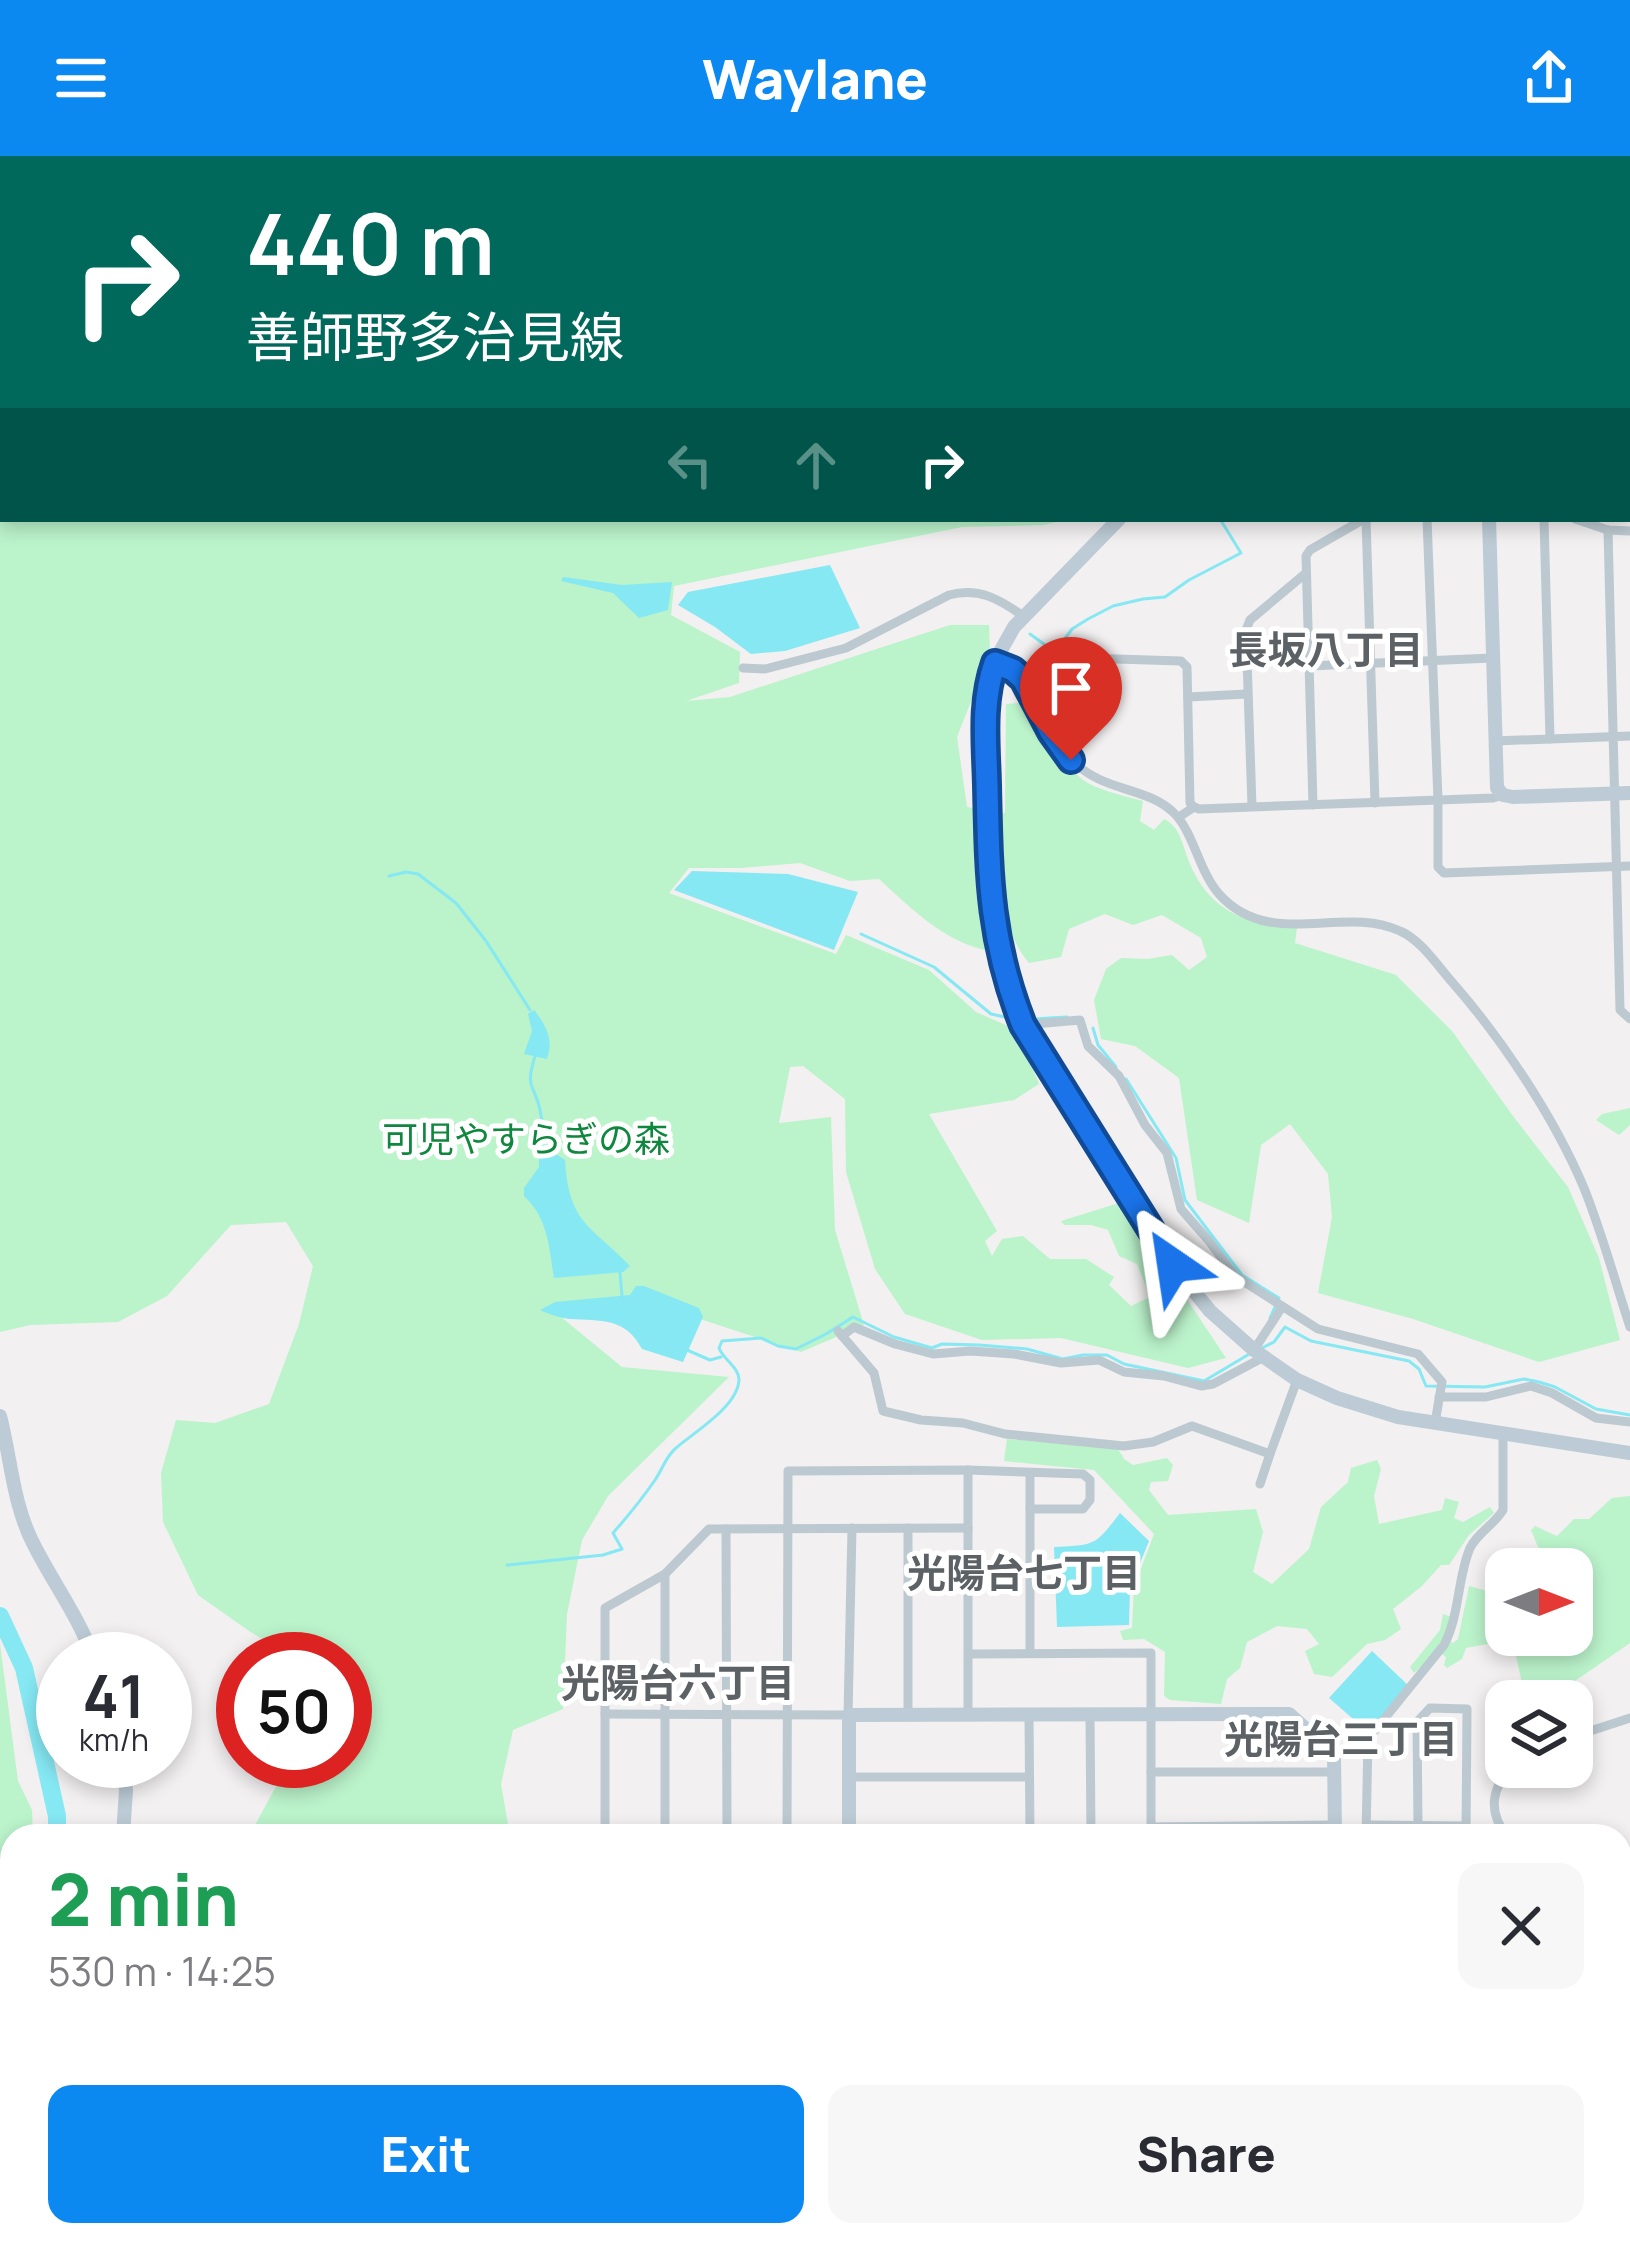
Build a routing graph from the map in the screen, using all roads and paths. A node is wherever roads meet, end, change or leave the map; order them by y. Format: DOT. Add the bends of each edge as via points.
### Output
graph roads {
  1 [pos="1116,522"];
  2 [pos="1360,522"];
  3 [pos="1365,522"];
  4 [pos="1427,522"];
  5 [pos="1489,522"];
  6 [pos="1544,522"];
  7 [pos="1584,522"];
  8 [pos="1608,530"];
  9 [pos="1630,531"];
  10 [pos="1306,573"];
  11 [pos="1023,616"];
  12 [pos="1083,658"];
  13 [pos="1492,658"];
  14 [pos="1432,661"];
  15 [pos="995,663"];
  16 [pos="1372,663"];
  17 [pos="1310,666"];
  18 [pos="743,668"];
  19 [pos="1247,694"];
  20 [pos="1187,697"];
  21 [pos="1630,736"];
  22 [pos="1612,737"];
  23 [pos="1550,739"];
  24 [pos="1494,741"];
  25 [pos="1622,793"];
  26 [pos="1503,795"];
  27 [pos="1438,800"];
  28 [pos="1375,802"];
  29 [pos="1313,805"];
  30 [pos="1252,806"];
  31 [pos="1194,807"];
  32 [pos="1178,817"];
  33 [pos="1617,866"];
  34 [pos="1630,866"];
  35 [pos="1630,1019"];
  36 [pos="1023,1025"];
  37 [pos="1282,1307"];
  38 [pos="1630,1327"];
  39 [pos="1258,1350"];
  40 [pos="1297,1380"];
  41 [pos="1440,1390"];
  42 [pos="0,1416"];
  43 [pos="1630,1422"];
  44 [pos="1435,1423"];
  45 [pos="1503,1435"];
  46 [pos="1630,1453"];
  47 [pos="1270,1454"];
  48 [pos="968,1469"];
  49 [pos="1030,1474"];
  50 [pos="1260,1484"];
  51 [pos="1030,1509"];
  52 [pos="788,1528"];
  53 [pos="852,1528"];
  54 [pos="908,1528"];
  55 [pos="968,1528"];
  56 [pos="726,1529"];
  57 [pos="665,1574"];
  58 [pos="83,1632"];
  59 [pos="1030,1652"];
  60 [pos="969,1654"];
  61 [pos="1151,1712"];
  62 [pos="605,1714"];
  63 [pos="968,1714"];
  64 [pos="1090,1714"];
  65 [pos="665,1715"];
  66 [pos="726,1715"];
  67 [pos="848,1715"];
  68 [pos="908,1715"];
  69 [pos="1029,1715"];
  70 [pos="788,1716"];
  71 [pos="1630,1718"];
  72 [pos="1593,1730"];
  73 [pos="1151,1772"];
  74 [pos="1335,1772"];
  75 [pos="849,1777"];
  76 [pos="1029,1777"];
  77 [pos="126,1788"];
  78 [pos="1497,1788"];
  79 [pos="124,1824"];
  80 [pos="605,1824"];
  81 [pos="665,1824"];
  82 [pos="727,1824"];
  83 [pos="787,1824"];
  84 [pos="849,1824"];
  85 [pos="1030,1824"];
  86 [pos="1091,1824"];
  87 [pos="1151,1824"];
  88 [pos="1335,1824"];
  89 [pos="1366,1824"];
  90 [pos="1418,1824"];
  91 [pos="1466,1824"];
  92 [pos="1500,1824"];
  1 -- 11 [label="main road"];
  2 -- 10 [label="street" via="1310,550"];
  3 -- 16 [label="street"];
  4 -- 14 [label="street"];
  5 -- 13 [label="main road"];
  6 -- 23 [label="street"];
  7 -- 8 [label="street"];
  8 -- 9 [label="street"];
  8 -- 22 [label="street"];
  10 -- 17 [label="street"];
  10 -- 19 [label="street" via="1250,620"];
  11 -- 15 [label="main road"];
  11 -- 18 [label="street" via="988,594 962,592 846,648"];
  12 -- 20 [label="street" via="1181,661"];
  13 -- 14 [label="street"];
  13 -- 24 [label="main road"];
  14 -- 16 [label="street"];
  14 -- 27 [label="street"];
  15 -- 32 [label="street" via="1023,679 1071,760 1095,780 1160,802"];
  15 -- 36 [label="main road" via="986,730 991,907"];
  16 -- 17 [label="street"];
  16 -- 28 [label="street"];
  17 -- 29 [label="street"];
  19 -- 20 [label="street"];
  19 -- 30 [label="street"];
  20 -- 31 [label="street"];
  21 -- 22 [label="street"];
  22 -- 23 [label="street"];
  22 -- 25 [label="street"];
  23 -- 24 [label="street"];
  24 -- 26 [label="main road"];
  25 -- 26 [label="main road"];
  25 -- 33 [label="street"];
  26 -- 27 [label="street"];
  27 -- 28 [label="street"];
  27 -- 33 [label="street" via="1444,873"];
  28 -- 29 [label="street"];
  29 -- 30 [label="street"];
  30 -- 31 [label="street"];
  31 -- 32 [label="street"];
  32 -- 38 [label="street" via="1203,870 1239,911 1302,925 1373,922 1421,947 1528,1082 1583,1187"];
  33 -- 34 [label="street"];
  33 -- 35 [label="street" via="1620,1010"];
  36 -- 37 [label="street" via="1080,1020 1088,1046 1119,1076 1167,1153 1181,1209 1234,1276"];
  36 -- 39 [label="main road" via="1173,1265 1210,1311"];
  37 -- 39 [label="street"];
  37 -- 41 [label="street" via="1318,1329 1418,1354"];
  39 -- 40 [label="main road"];
  39 -- 47 [label="street" via="1201,1387 1099,1360 932,1354 862,1329 840,1334 874,1373 883,1411 1124,1446 1192,1426"];
  40 -- 44 [label="main road" via="1398,1418"];
  40 -- 47 [label="street"];
  41 -- 43 [label="street" via="1486,1397 1531,1386 1596,1418"];
  41 -- 44 [label="street"];
  42 -- 58 [label="main road" via="28,1529"];
  44 -- 45 [label="main road"];
  45 -- 46 [label="main road"];
  45 -- 89 [label="street" via="1503,1510 1468,1553 1452,1630 1368,1739"];
  47 -- 50 [label="street"];
  48 -- 49 [label="street"];
  48 -- 52 [label="street" via="788,1471"];
  48 -- 55 [label="street"];
  49 -- 51 [label="street"];
  49 -- 51 [label="street" via="1090,1480 1083,1509"];
  51 -- 59 [label="street"];
  52 -- 53 [label="street"];
  52 -- 56 [label="street"];
  52 -- 70 [label="street"];
  53 -- 54 [label="street"];
  53 -- 67 [label="street"];
  54 -- 55 [label="street"];
  54 -- 68 [label="street"];
  55 -- 60 [label="street"];
  56 -- 57 [label="street" via="709,1529"];
  56 -- 66 [label="street"];
  57 -- 62 [label="street" via="605,1608"];
  57 -- 65 [label="street"];
  59 -- 60 [label="street"];
  59 -- 61 [label="street" via="1151,1653"];
  60 -- 63 [label="street"];
  61 -- 64 [label="main road"];
  61 -- 73 [label="street"];
  61 -- 74 [label="main road" via="1289,1714 1334,1754"];
  62 -- 65 [label="street"];
  62 -- 80 [label="street"];
  63 -- 68 [label="main road"];
  63 -- 69 [label="main road"];
  64 -- 69 [label="main road"];
  64 -- 86 [label="street"];
  65 -- 66 [label="street"];
  65 -- 81 [label="street"];
  66 -- 70 [label="street"];
  66 -- 82 [label="street"];
  67 -- 68 [label="main road"];
  67 -- 70 [label="street"];
  67 -- 75 [label="main road"];
  69 -- 76 [label="street"];
  70 -- 83 [label="street"];
  71 -- 72 [label="street"];
  73 -- 74 [label="street"];
  73 -- 87 [label="street"];
  74 -- 88 [label="main road"];
  75 -- 76 [label="street"];
  75 -- 84 [label="main road"];
  76 -- 85 [label="street"];
  77 -- 79 [label="main road"];
  78 -- 92 [label="street" via="1492,1804"];
  90 -- 91 [label="street" via="1417,1722 1430,1708 1467,1709"];
}
